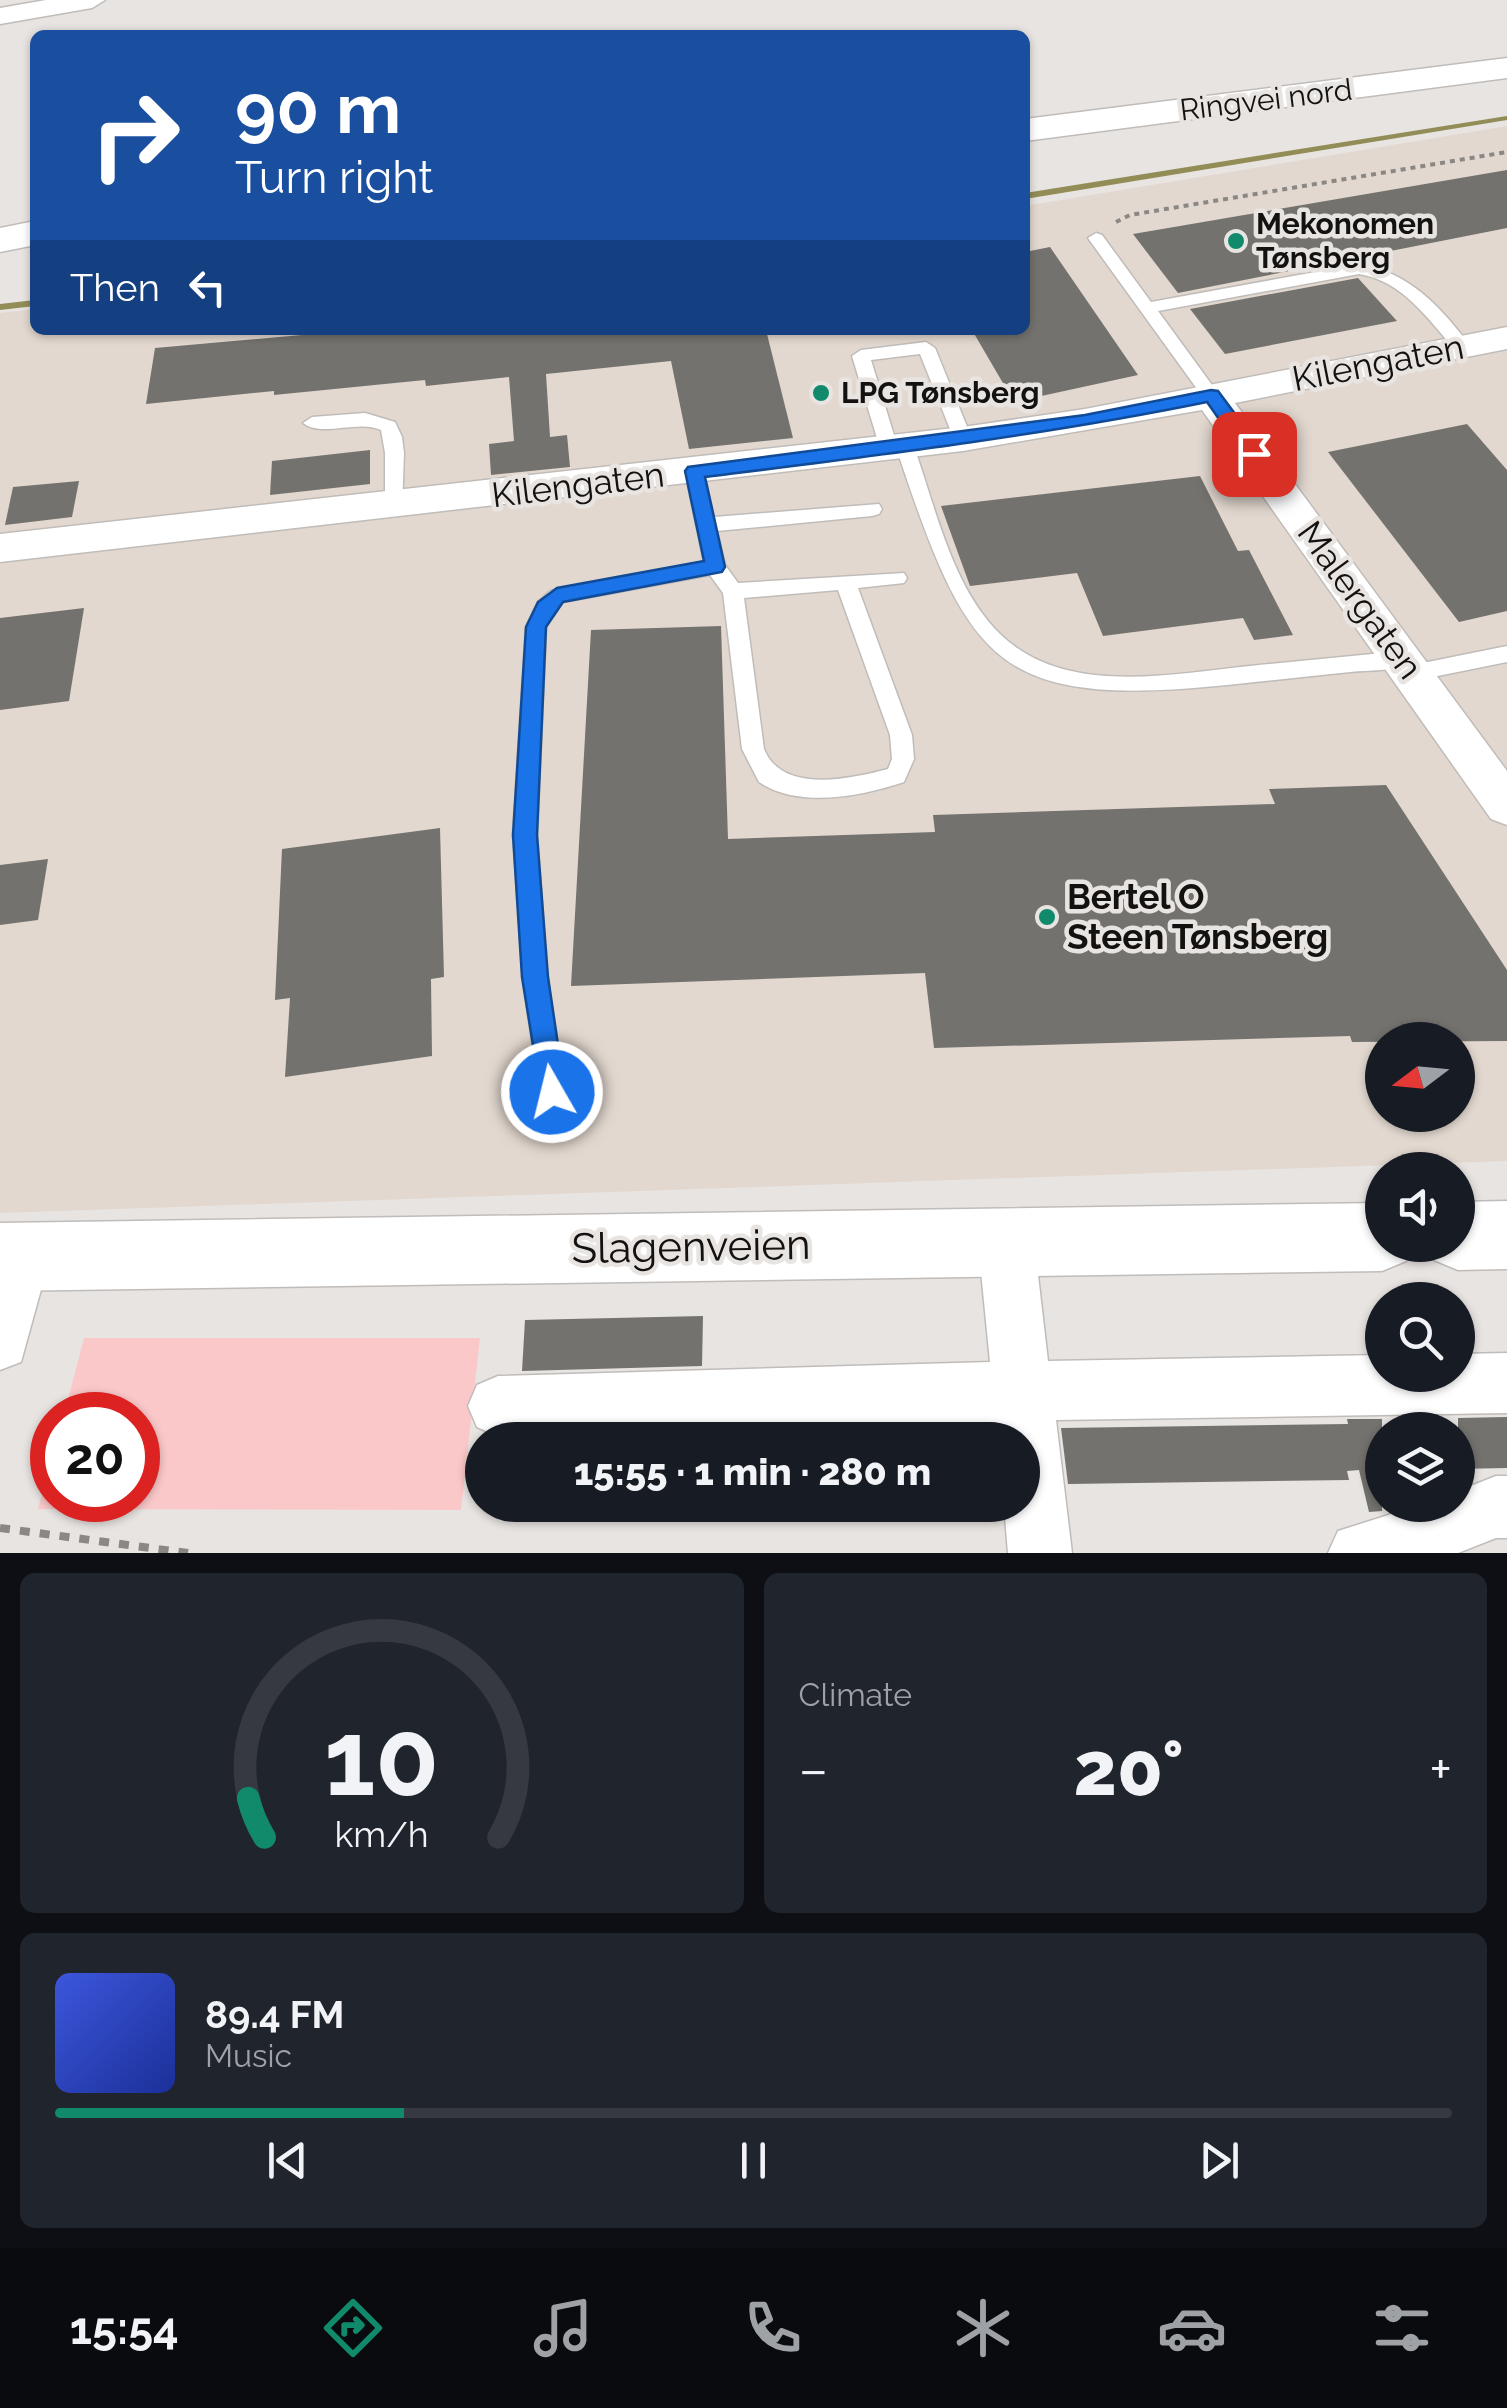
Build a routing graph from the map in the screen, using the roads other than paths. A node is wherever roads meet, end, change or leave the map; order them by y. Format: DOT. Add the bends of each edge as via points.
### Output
graph roads {
  1 [pos="92,0"];
  2 [pos="0,16"];
  3 [pos="1507,48"];
  4 [pos="1507,68"];
  5 [pos="1030,107"];
  6 [pos="1030,129"];
  7 [pos="30,210"];
  8 [pos="0,215"];
  9 [pos="30,234"];
  10 [pos="1096,238"];
  11 [pos="0,240"];
  12 [pos="1147,308"];
  13 [pos="1507,338"];
  14 [pos="1462,346"];
  15 [pos="1211,396"];
  16 [pos="312,423"];
  17 [pos="962,439"];
  18 [pos="897,448"];
  19 [pos="694,471"];
  20 [pos="395,506"];
  21 [pos="872,508"];
  22 [pos="706,525"];
  23 [pos="0,548"];
  24 [pos="715,567"];
  25 [pos="897,578"];
  26 [pos="846,583"];
  27 [pos="733,592"];
  28 [pos="1507,654"];
  29 [pos="1408,666"];
  30 [pos="1507,806"];
  31 [pos="552,1092"];
  32 [pos="1475,1236"];
  33 [pos="1507,1236"];
  34 [pos="1365,1237"];
  35 [pos="1006,1241"];
  36 [pos="11,1257"];
  37 [pos="0,1341"];
  38 [pos="1507,1383"];
  39 [pos="1020,1391"];
  40 [pos="498,1406"];
  41 [pos="1507,1507"];
  42 [pos="1026,1553"];
  43 [pos="1040,1553"];
  44 [pos="1058,1553"];
  45 [pos="1360,1553"];
  1 -- 2 [label="street"];
  3 -- 5 [label="main road, Ringvei nord"];
  4 -- 6 [label="main road, Ringvei nord"];
  7 -- 8 [label="main road"];
  9 -- 11 [label="main road"];
  10 -- 12 [label="lane"];
  12 -- 14 [label="lane" via="1373,270 1407,286"];
  12 -- 15 [label="lane"];
  13 -- 14 [label="street, Kilengaten"];
  14 -- 15 [label="street, Kilengaten"];
  15 -- 17 [label="street, Kilengaten"];
  15 -- 29 [label="street, Malergaten"];
  16 -- 20 [label="lane" via="385,420 394,431"];
  17 -- 18 [label="street, Kilengaten"];
  17 -- 18 [label="lane" via="926,348 862,356"];
  18 -- 19 [label="street, Kilengaten"];
  18 -- 29 [label="lane" via="958,589 1010,655 1057,676 1134,685"];
  19 -- 20 [label="street, Kilengaten"];
  19 -- 22 [label="lane"];
  20 -- 23 [label="street, Kilengaten"];
  21 -- 22 [label="lane"];
  22 -- 24 [label="lane"];
  24 -- 27 [label="lane"];
  24 -- 31 [label="lane" via="557,596 536,627 525,835"];
  25 -- 26 [label="lane"];
  26 -- 27 [label="lane"];
  26 -- 27 [label="lane" via="900,735 903,759 896,775 882,782 796,787 760,769"];
  28 -- 29 [label="lane"];
  29 -- 30 [label="street, Malergaten"];
  32 -- 33 [label="main road"];
  34 -- 35 [label="main road, Slagenveien"];
  35 -- 36 [label="main road, Slagenveien"];
  35 -- 39 [label="street"];
  36 -- 37 [label="street"];
  38 -- 39 [label="street"];
  39 -- 40 [label="street"];
  39 -- 43 [label="street"];
  41 -- 45 [label="street"];
  42 -- 43 [label="street"];
  43 -- 44 [label="street"];
}
